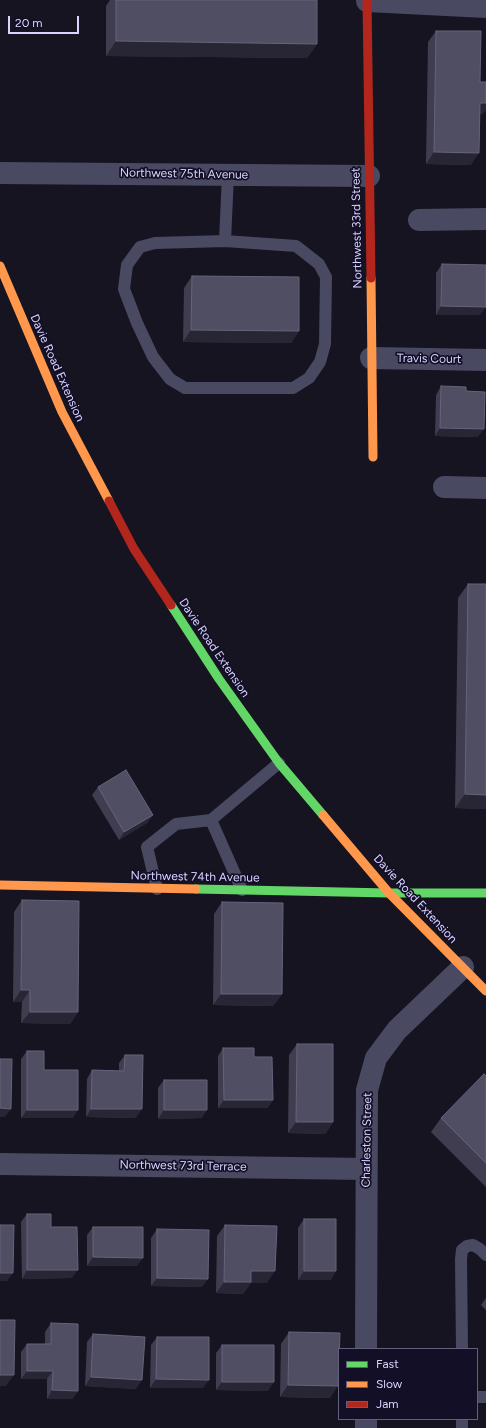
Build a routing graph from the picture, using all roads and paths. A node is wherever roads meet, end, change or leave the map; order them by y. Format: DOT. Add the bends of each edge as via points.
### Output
graph roads {
  1 [pos="367,1"];
  2 [pos="486,7"];
  3 [pos="0,173"];
  4 [pos="228,175"];
  5 [pos="369,176"];
  6 [pos="486,219"];
  7 [pos="419,220"];
  8 [pos="226,242"];
  9 [pos="0,266"];
  10 [pos="371,358"];
  11 [pos="486,360"];
  12 [pos="373,457"];
  13 [pos="444,486"];
  14 [pos="486,488"];
  15 [pos="280,763"];
  16 [pos="211,820"];
  17 [pos="0,886"];
  18 [pos="157,889"];
  19 [pos="242,890"];
  20 [pos="389,893"];
  21 [pos="486,893"];
  22 [pos="463,967"];
  23 [pos="486,991"];
  24 [pos="0,1164"];
  25 [pos="366,1169"];
  26 [pos="486,1255"];
  27 [pos="366,1348"];
  28 [pos="462,1348"];
  1 -- 2 [label="street"];
  1 -- 5 [label="street, Northwest 33rd Street"];
  3 -- 4 [label="street, Northwest 75th Avenue"];
  4 -- 5 [label="street, Northwest 75th Avenue"];
  4 -- 8 [label="lane"];
  5 -- 10 [label="street, Northwest 33rd Street"];
  6 -- 7 [label="street"];
  8 -- 8 [label="lane" via="155,243 140,247 127,265 124,289 137,323 153,357 170,379 185,388 293,388 309,378 320,362 324,344 326,277 319,264 296,246"];
  9 -- 15 [label="street, Davie Road Extension" via="62,412 134,550 219,679"];
  10 -- 11 [label="street, Travis Court"];
  10 -- 12 [label="street, Northwest 33rd Street"];
  13 -- 14 [label="street"];
  15 -- 16 [label="lane"];
  15 -- 20 [label="street, Davie Road Extension"];
  16 -- 18 [label="lane" via="176,824 147,846"];
  16 -- 19 [label="lane"];
  17 -- 18 [label="street, Northwest 74th Avenue"];
  18 -- 19 [label="street, Northwest 74th Avenue"];
  19 -- 20 [label="street, Northwest 74th Avenue"];
  20 -- 21 [label="street, Northwest 74th Avenue"];
  20 -- 22 [label="street, Davie Road Extension"];
  22 -- 23 [label="street, Davie Road Extension"];
  22 -- 25 [label="street, Charleston Street" via="397,1030 376,1058 367,1090"];
  24 -- 25 [label="street, Northwest 73rd Terrace"];
  25 -- 27 [label="street, Charleston Street"];
  26 -- 28 [label="lane" via="473,1245 462,1250"];
}
